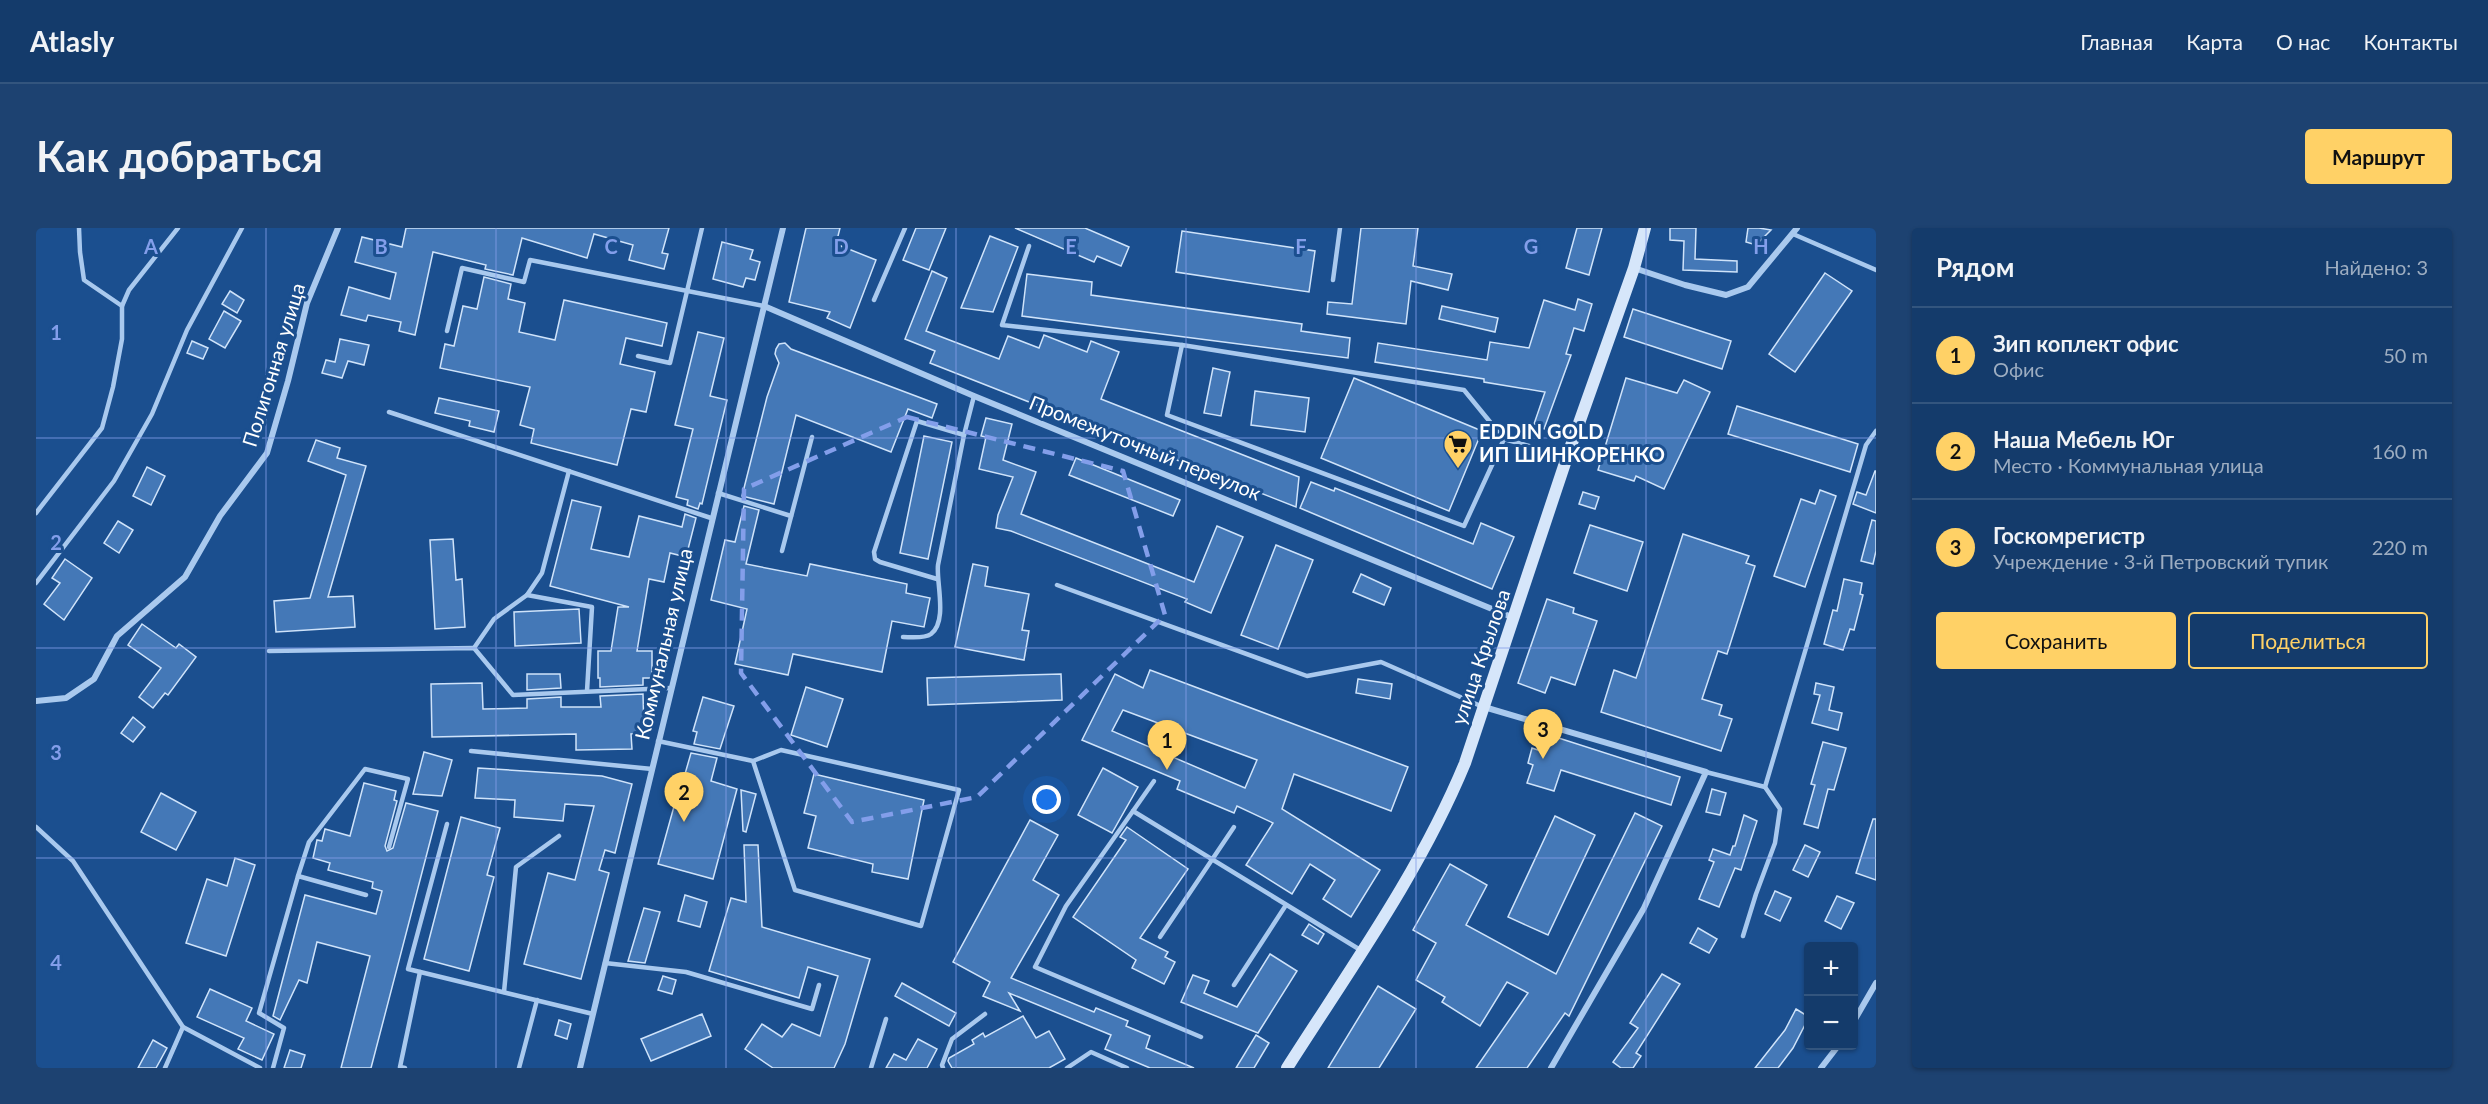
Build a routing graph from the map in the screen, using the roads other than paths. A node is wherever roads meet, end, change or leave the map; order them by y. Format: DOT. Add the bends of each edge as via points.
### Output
graph roads {
  1 [pos="79,228"];
  2 [pos="178,228"];
  3 [pos="242,228"];
  4 [pos="338,228"];
  5 [pos="702,228"];
  6 [pos="783,228"];
  7 [pos="905,228"];
  8 [pos="1340,228"];
  9 [pos="1645,228"];
  10 [pos="1795,231"];
  11 [pos="1029,246"];
  12 [pos="1634,267"];
  13 [pos="1876,270"];
  14 [pos="1333,280"];
  15 [pos="686,290"];
  16 [pos="874,300"];
  17 [pos="122,306"];
  18 [pos="764,306"];
  19 [pos="447,331"];
  20 [pos="1182,345"];
  21 [pos="638,356"];
  22 [pos="974,396"];
  23 [pos="389,412"];
  24 [pos="1876,431"];
  25 [pos="964,435"];
  26 [pos="812,437"];
  27 [pos="1504,440"];
  28 [pos="1568,457"];
  29 [pos="569,471"];
  30 [pos="718,493"];
  31 [pos="36,513"];
  32 [pos="791,516"];
  33 [pos="711,518"];
  34 [pos="782,551"];
  35 [pos="937,579"];
  36 [pos="36,583"];
  37 [pos="1057,585"];
  38 [pos="527,595"];
  39 [pos="1515,619"];
  40 [pos="903,637"];
  41 [pos="474,648"];
  42 [pos="269,651"];
  43 [pos="671,688"];
  44 [pos="587,692"];
  45 [pos="36,701"];
  46 [pos="1484,707"];
  47 [pos="658,741"];
  48 [pos="471,751"];
  49 [pos="753,761"];
  50 [pos="652,769"];
  51 [pos="1706,772"];
  52 [pos="1154,781"];
  53 [pos="1765,787"];
  54 [pos="1133,811"];
  55 [pos="447,824"];
  56 [pos="36,827"];
  57 [pos="1234,827"];
  58 [pos="559,836"];
  59 [pos="389,847"];
  60 [pos="1213,860"];
  61 [pos="298,876"];
  62 [pos="366,895"];
  63 [pos="1286,905"];
  64 [pos="1743,936"];
  65 [pos="1160,938"];
  66 [pos="1362,951"];
  67 [pos="605,963"];
  68 [pos="420,972"];
  69 [pos="1876,983"];
  70 [pos="819,985"];
  71 [pos="1234,985"];
  72 [pos="504,992"];
  73 [pos="537,1000"];
  74 [pos="593,1014"];
  75 [pos="985,1014"];
  76 [pos="1858,1014"];
  77 [pos="886,1019"];
  78 [pos="183,1027"];
  79 [pos="1201,1037"];
  80 [pos="1835,1050"];
  81 [pos="165,1068"];
  82 [pos="260,1068"];
  83 [pos="273,1068"];
  84 [pos="405,1068"];
  85 [pos="519,1068"];
  86 [pos="580,1068"];
  87 [pos="872,1068"];
  88 [pos="944,1068"];
  89 [pos="1066,1068"];
  90 [pos="1127,1068"];
  91 [pos="1287,1068"];
  92 [pos="1551,1068"];
  93 [pos="1821,1068"];
  1 -- 17 [label="lane" via="84,280"];
  2 -- 17 [label="lane" via="129,290"];
  3 -- 36 [label="lane" via="187,330 152,414 114,481"];
  4 -- 45 [label="street, Полигонная улица" via="307,303 267,453 220,516 184,577 117,636 94,679 66,698"];
  5 -- 15 [label="lane"];
  6 -- 18 [label="street, Коммунальная улица"];
  7 -- 16 [label="lane"];
  8 -- 14 [label="lane"];
  9 -- 12 [label="main road, улица Крылова"];
  10 -- 12 [label="street" via="1748,287 1726,295"];
  10 -- 13 [label="lane"];
  11 -- 20 [label="lane" via="1002,325"];
  12 -- 28 [label="main road, улица Крылова"];
  15 -- 18 [label="lane"];
  15 -- 19 [label="lane" via="530,260 524,282 462,268"];
  15 -- 21 [label="lane" via="670,363"];
  17 -- 31 [label="lane" via="122,339 102,428"];
  18 -- 22 [label="street, Промежуточный переулок"];
  18 -- 30 [label="street, Коммунальная улица"];
  20 -- 27 [label="lane" via="1464,390"];
  20 -- 27 [label="lane" via="1167,415 1464,526"];
  22 -- 25 [label="lane"];
  22 -- 39 [label="street, Промежуточный переулок"];
  23 -- 29 [label="lane"];
  24 -- 53 [label="lane" via="1866,445"];
  25 -- 35 [label="lane"];
  25 -- 35 [label="lane" via="917,421 874,552 880,562"];
  26 -- 32 [label="lane"];
  27 -- 28 [label="lane"];
  28 -- 39 [label="main road, улица Крылова"];
  29 -- 33 [label="lane"];
  29 -- 38 [label="lane" via="542,573"];
  30 -- 32 [label="lane"];
  30 -- 33 [label="street, Коммунальная улица"];
  32 -- 34 [label="lane"];
  33 -- 43 [label="street, Коммунальная улица"];
  35 -- 40 [label="lane" via="942,599 935,628 925,636"];
  37 -- 46 [label="lane" via="1307,676 1381,662"];
  38 -- 41 [label="lane" via="494,619"];
  38 -- 44 [label="lane" via="592,607"];
  39 -- 46 [label="main road, улица Крылова"];
  41 -- 42 [label="lane"];
  41 -- 44 [label="lane" via="513,695"];
  43 -- 44 [label="lane"];
  43 -- 47 [label="street, Коммунальная улица"];
  46 -- 51 [label="street"];
  46 -- 66 [label="main road, улица Крылова" via="1450,799"];
  47 -- 49 [label="lane"];
  47 -- 50 [label="street, Коммунальная улица"];
  48 -- 50 [label="lane"];
  49 -- 49 [label="lane" via="795,890 921,926 959,790 781,750"];
  50 -- 67 [label="street, Коммунальная улица"];
  51 -- 53 [label="lane"];
  51 -- 92 [label="street" via="1644,908"];
  52 -- 54 [label="lane"];
  53 -- 64 [label="lane" via="1780,809 1775,843"];
  54 -- 60 [label="lane"];
  54 -- 79 [label="lane" via="1066,906 1035,968"];
  55 -- 68 [label="lane" via="408,969"];
  56 -- 78 [label="lane" via="73,861"];
  57 -- 60 [label="lane"];
  58 -- 72 [label="lane" via="516,867"];
  59 -- 61 [label="lane" via="408,779 365,769 309,842"];
  60 -- 63 [label="lane"];
  60 -- 65 [label="lane"];
  61 -- 62 [label="lane"];
  61 -- 83 [label="lane" via="260,1013 284,1029"];
  63 -- 66 [label="lane"];
  63 -- 71 [label="lane"];
  66 -- 91 [label="main road, улица Крылова"];
  67 -- 70 [label="lane" via="686,972 812,1009"];
  67 -- 74 [label="street, Коммунальная улица"];
  68 -- 72 [label="lane"];
  68 -- 84 [label="lane" via="400,1067"];
  69 -- 76 [label="street"];
  72 -- 73 [label="lane"];
  73 -- 74 [label="lane"];
  73 -- 85 [label="lane"];
  74 -- 86 [label="street, Коммунальная улица"];
  75 -- 88 [label="lane" via="952,1039"];
  77 -- 87 [label="lane"];
  78 -- 81 [label="lane"];
  78 -- 82 [label="lane"];
  80 -- 93 [label="street"];
  89 -- 90 [label="lane" via="1091,1052"];
}
